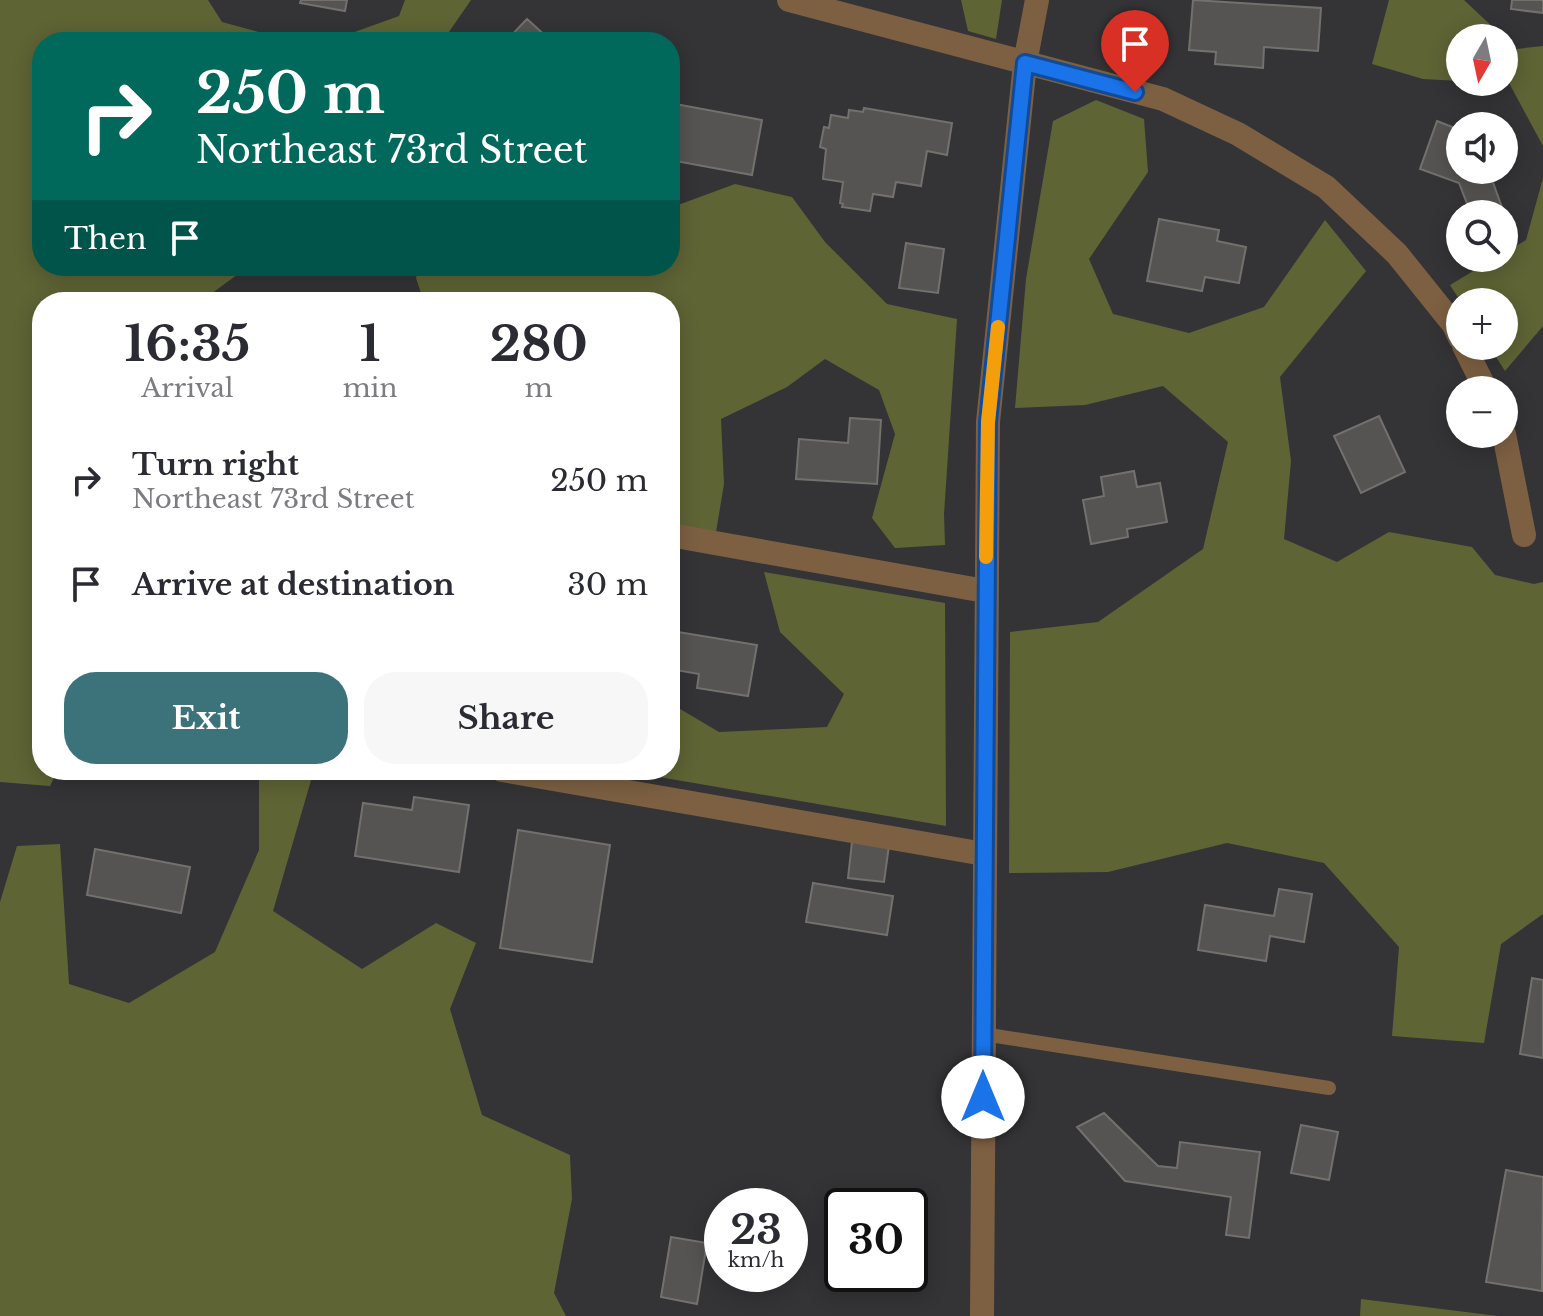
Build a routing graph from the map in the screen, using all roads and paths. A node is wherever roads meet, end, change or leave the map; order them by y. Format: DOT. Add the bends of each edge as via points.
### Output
graph roads {
  1 [pos="789,0"];
  2 [pos="1037,0"];
  3 [pos="1025,63"];
  4 [pos="1446,315"];
  5 [pos="1507,448"];
  6 [pos="1524,535"];
  7 [pos="680,537"];
  8 [pos="985,591"];
  9 [pos="559,780"];
  10 [pos="984,854"];
  11 [pos="983,1034"];
  12 [pos="1329,1088"];
  13 [pos="982,1316"];
  1 -- 3 [label="street"];
  2 -- 3 [label="street"];
  3 -- 4 [label="street" via="1163,99 1238,134 1326,187 1397,254"];
  3 -- 8 [label="street" via="988,422"];
  5 -- 6 [label="street"];
  7 -- 8 [label="street"];
  8 -- 10 [label="street"];
  9 -- 10 [label="street"];
  10 -- 11 [label="street"];
  11 -- 12 [label="lane"];
  11 -- 13 [label="street"];
}
